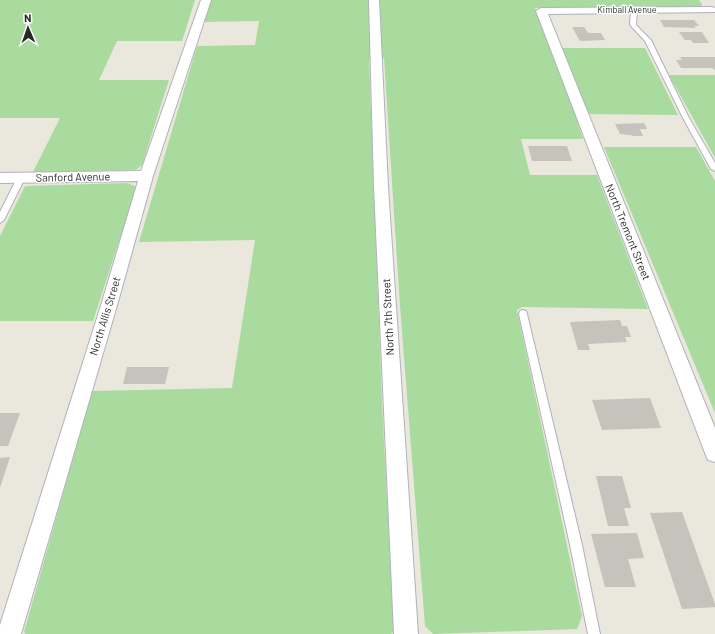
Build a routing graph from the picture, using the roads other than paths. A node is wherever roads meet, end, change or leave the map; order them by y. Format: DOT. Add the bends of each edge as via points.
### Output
graph roads {
  1 [pos="206,0"];
  2 [pos="374,0"];
  3 [pos="705,0"];
  4 [pos="634,10"];
  5 [pos="541,11"];
  6 [pos="713,12"];
  7 [pos="715,169"];
  8 [pos="146,176"];
  9 [pos="0,178"];
  10 [pos="21,178"];
  11 [pos="0,220"];
  12 [pos="523,314"];
  13 [pos="715,453"];
  14 [pos="9,634"];
  15 [pos="406,634"];
  16 [pos="594,634"];
  1 -- 8 [label="street, North Allis Street"];
  2 -- 15 [label="street, North 7th Street" via="381,195"];
  3 -- 6 [label="street"];
  4 -- 5 [label="street, Kimball Avenue"];
  4 -- 6 [label="street, Kimball Avenue"];
  4 -- 7 [label="lane" via="633,25 648,40 686,118"];
  5 -- 13 [label="street, North Tremont Street"];
  8 -- 10 [label="street, Sanford Avenue"];
  8 -- 14 [label="street, North Allis Street"];
  9 -- 10 [label="street, Sanford Avenue"];
  10 -- 11 [label="lane"];
  12 -- 16 [label="lane"];
}
